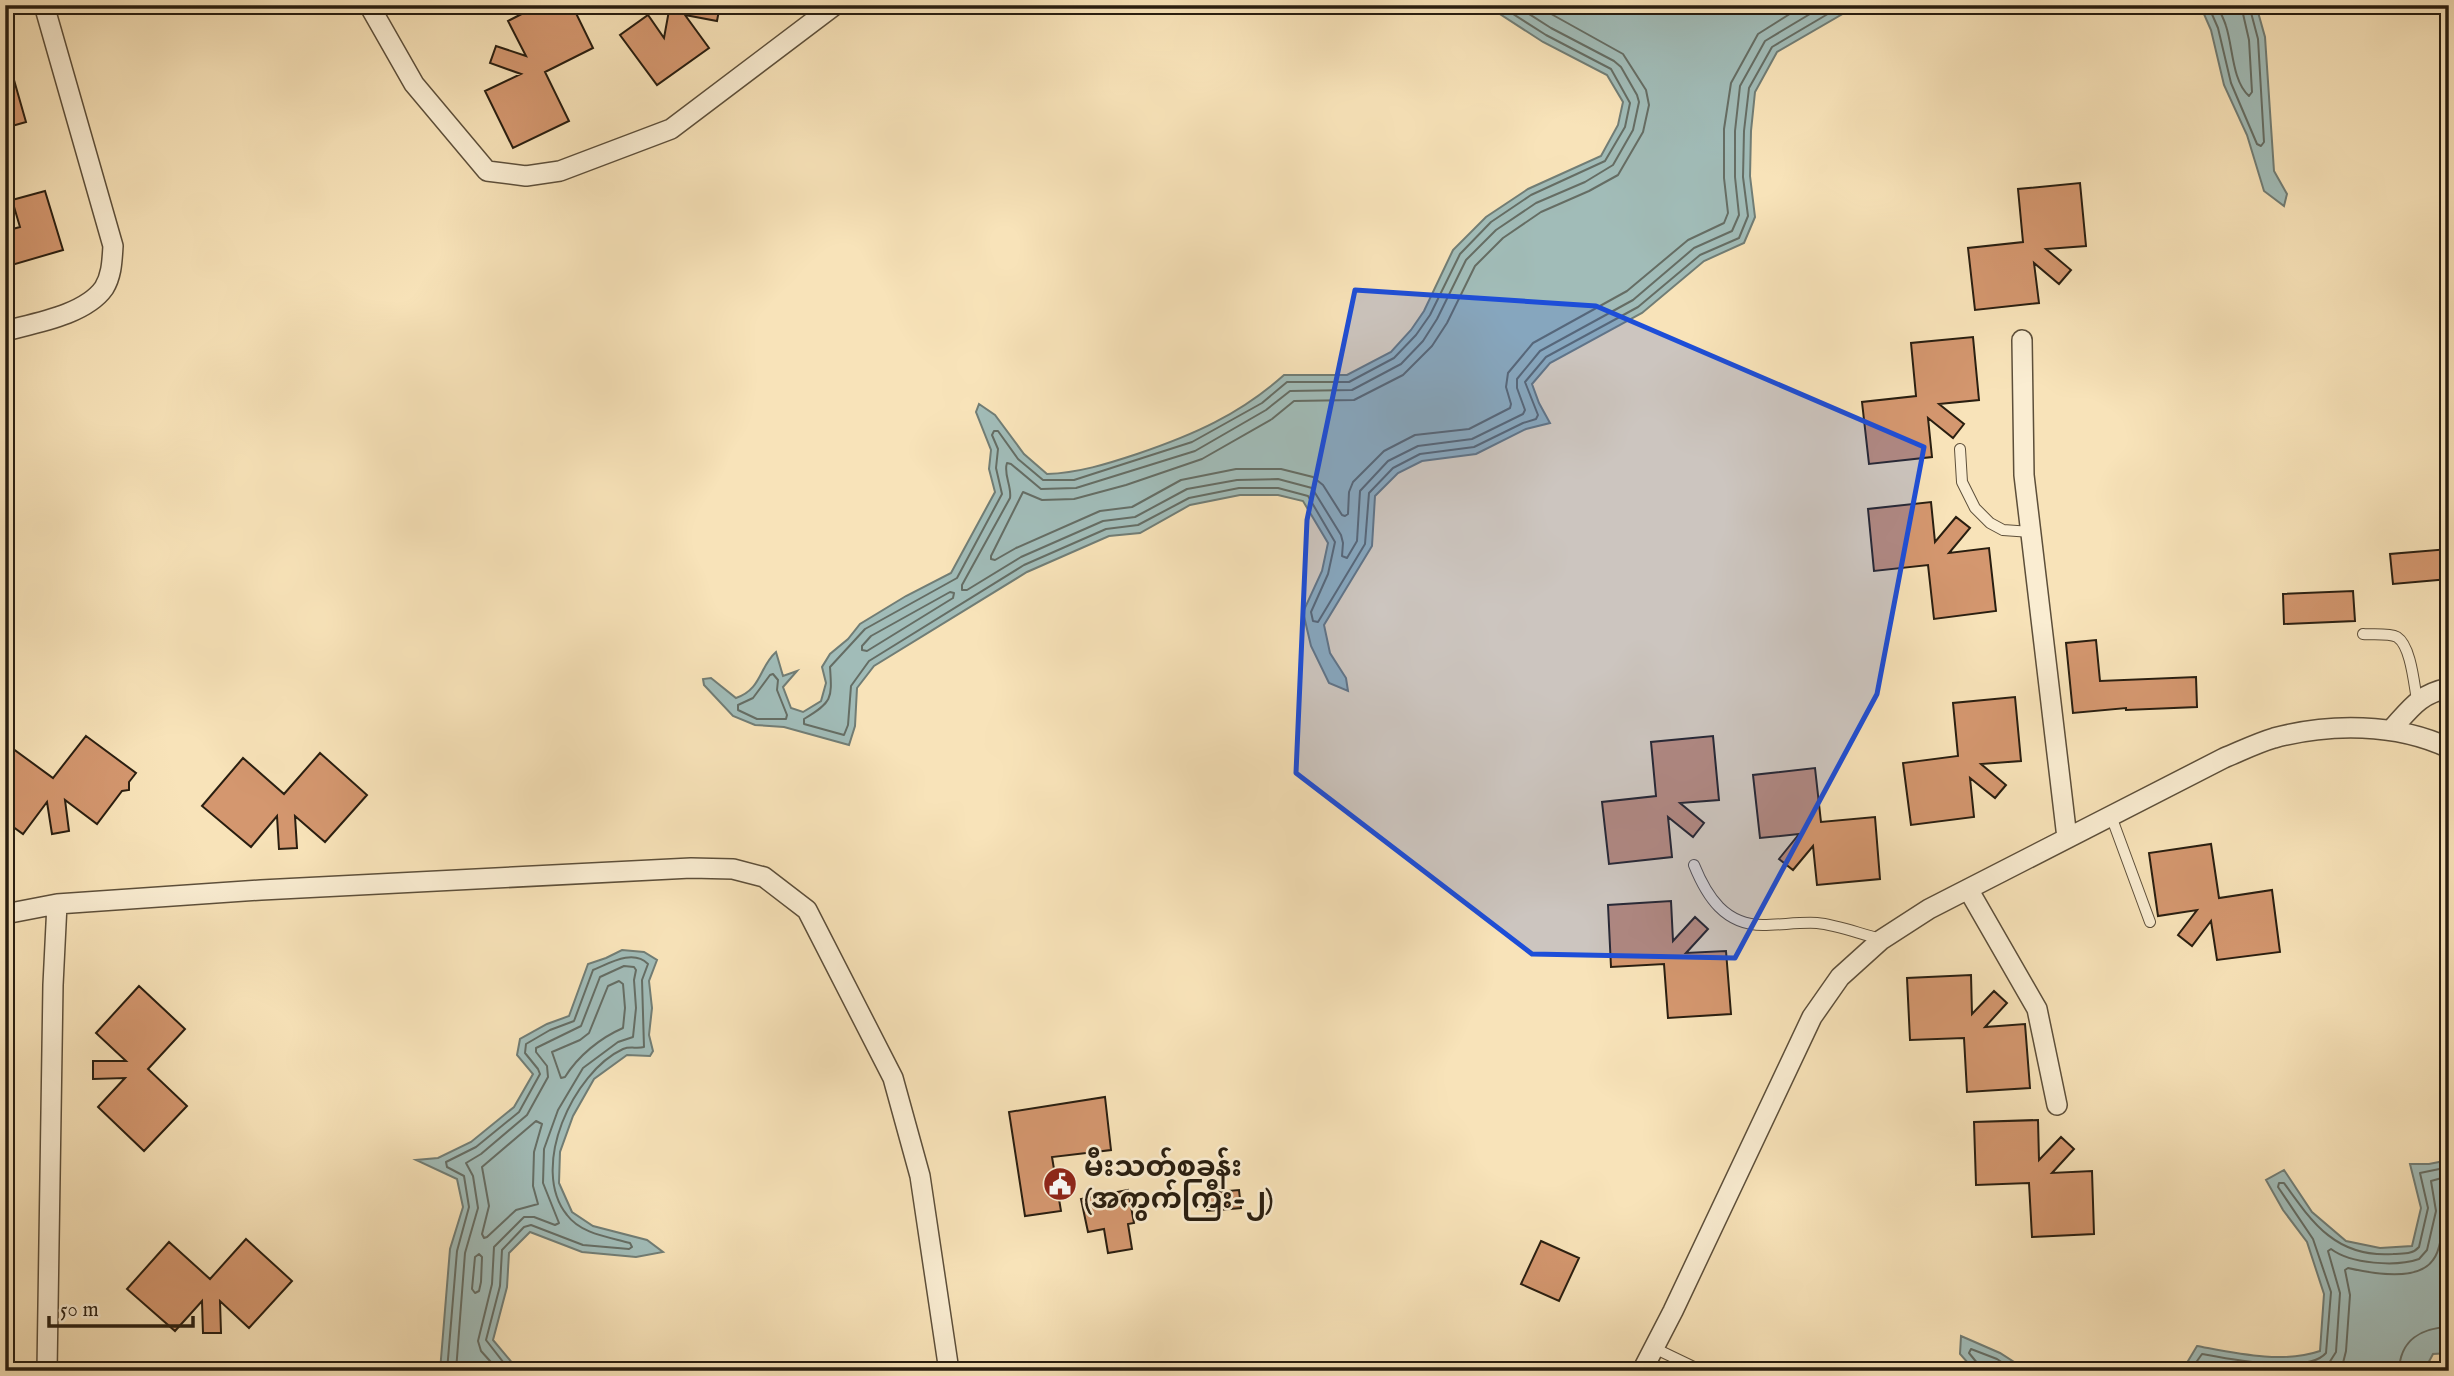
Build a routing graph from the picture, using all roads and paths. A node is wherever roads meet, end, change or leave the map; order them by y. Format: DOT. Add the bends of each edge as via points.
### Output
graph roads {
  1 [pos="44,5"];
  2 [pos="369,5"];
  3 [pos="835,5"];
  4 [pos="5,331"];
  5 [pos="2022,340"];
  6 [pos="1960,449"];
  7 [pos="2031,532"];
  8 [pos="2364,634"];
  9 [pos="2449,688"];
  10 [pos="2417,700"];
  11 [pos="2392,730"];
  12 [pos="2449,748"];
  13 [pos="2110,816"];
  14 [pos="2067,838"];
  15 [pos="1694,865"];
  16 [pos="1968,889"];
  17 [pos="57,904"];
  18 [pos="5,914"];
  19 [pos="2150,922"];
  20 [pos="1881,940"];
  21 [pos="2057,1105"];
  22 [pos="1654,1348"];
  23 [pos="47,1371"];
  24 [pos="949,1371"];
  25 [pos="1642,1371"];
  26 [pos="1702,1371"];
  1 -- 4 [label="street" via="113,246 112,269 103,289 83,306"];
  2 -- 3 [label="street" via="414,84 487,171 526,176 560,171 671,129"];
  5 -- 7 [label="street" via="2024,475"];
  6 -- 7 [label="lane" via="1962,482 1975,508 2003,530"];
  7 -- 14 [label="street"];
  8 -- 10 [label="lane" via="2396,636 2401,642 2408,653"];
  9 -- 10 [label="street" via="2431,691"];
  10 -- 11 [label="street"];
  11 -- 12 [label="street" via="2429,738"];
  11 -- 13 [label="street" via="2317,729 2273,739 2224,758"];
  13 -- 14 [label="street"];
  13 -- 19 [label="lane"];
  14 -- 16 [label="street"];
  15 -- 20 [label="lane" via="1719,909 1738,922 1820,923"];
  16 -- 20 [label="street"];
  16 -- 21 [label="street" via="2037,1009"];
  17 -- 18 [label="street"];
  17 -- 23 [label="street"];
  17 -- 24 [label="street" via="691,868 733,869 764,877 807,910 893,1077 920,1175"];
  20 -- 22 [label="street" via="1840,977 1812,1017"];
  22 -- 25 [label="street"];
  22 -- 26 [label="lane"];
}
